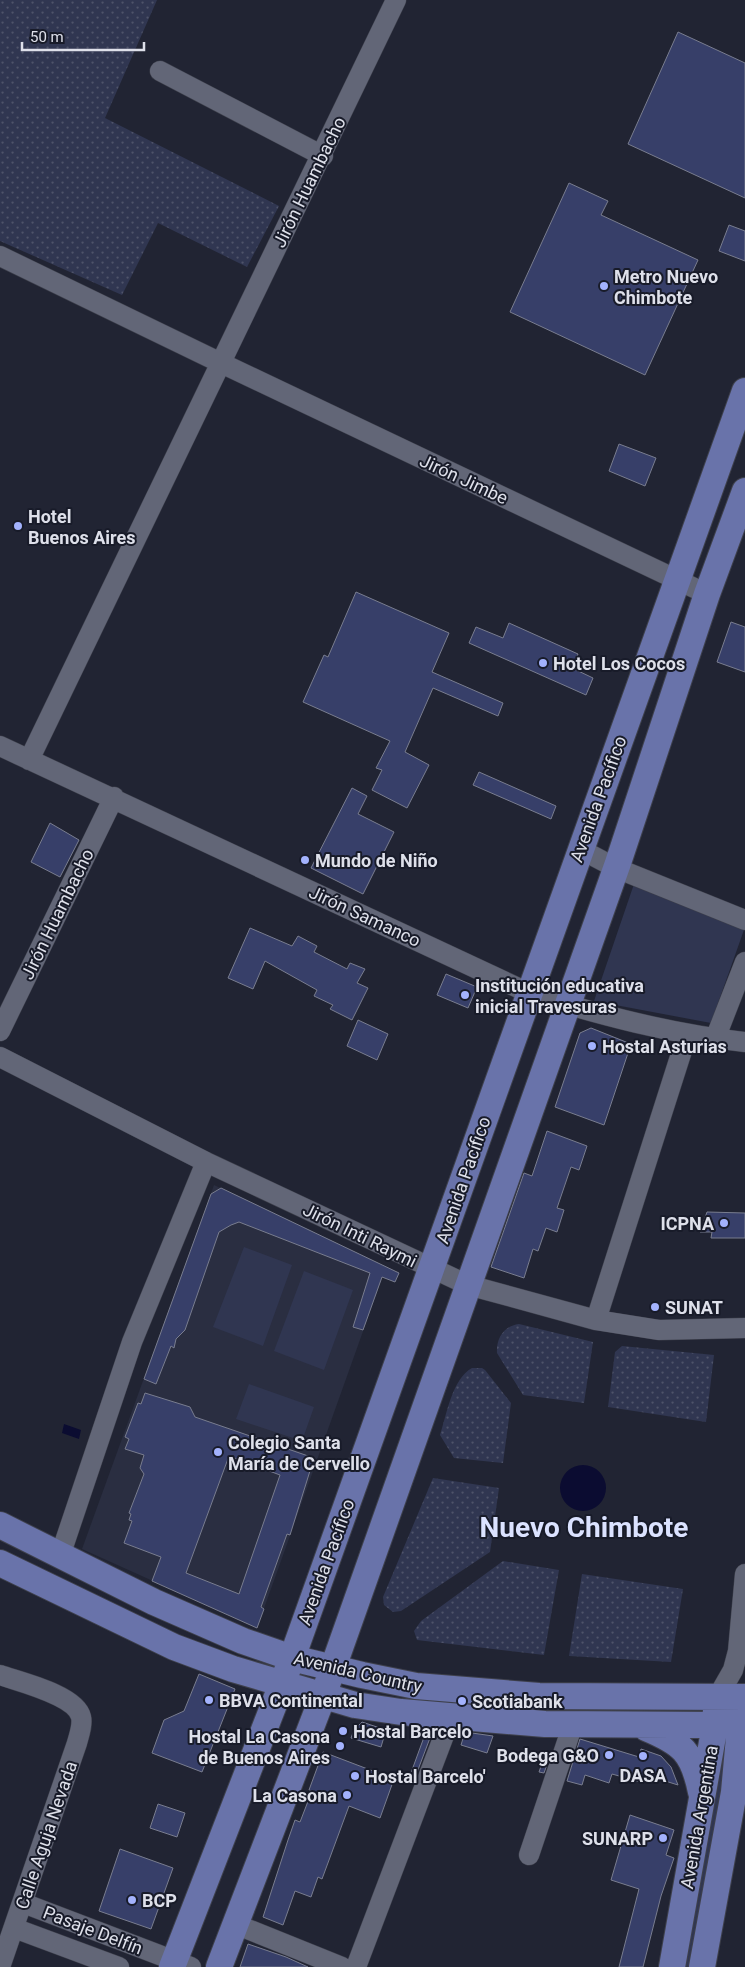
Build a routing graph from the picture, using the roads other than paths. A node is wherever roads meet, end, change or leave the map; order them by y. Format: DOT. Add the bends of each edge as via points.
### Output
graph roads {
  1 [pos="396,0"];
  2 [pos="160,71"];
  3 [pos="323,156"];
  4 [pos="0,256"];
  5 [pos="221,363"];
  6 [pos="745,391"];
  7 [pos="745,491"];
  8 [pos="677,580"];
  9 [pos="708,594"];
  10 [pos="0,746"];
  11 [pos="29,760"];
  12 [pos="114,797"];
  13 [pos="580,849"];
  14 [pos="616,868"];
  15 [pos="745,920"];
  16 [pos="745,962"];
  17 [pos="529,993"];
  18 [pos="567,1005"];
  19 [pos="0,1031"];
  20 [pos="687,1035"];
  21 [pos="715,1039"];
  22 [pos="745,1042"];
  23 [pos="0,1057"];
  24 [pos="206,1162"];
  25 [pos="432,1270"];
  26 [pos="468,1285"];
  27 [pos="596,1320"];
  28 [pos="745,1328"];
  29 [pos="0,1525"];
  30 [pos="60,1556"];
  31 [pos="0,1563"];
  32 [pos="745,1574"];
  33 [pos="292,1658"];
  34 [pos="333,1668"];
  35 [pos="0,1675"];
  36 [pos="282,1684"];
  37 [pos="323,1696"];
  38 [pos="735,1697"];
  39 [pos="451,1717"];
  40 [pos="636,1723"];
  41 [pos="744,1723"];
  42 [pos="573,1724"];
  43 [pos="715,1725"];
  44 [pos="745,1769"];
  45 [pos="734,1792"];
  46 [pos="702,1799"];
  47 [pos="529,1855"];
  48 [pos="23,1903"];
  49 [pos="235,1924"];
  50 [pos="14,1928"];
  51 [pos="179,1965"];
  52 [pos="0,1967"];
  53 [pos="119,1967"];
  54 [pos="219,1967"];
  55 [pos="342,1967"];
  56 [pos="356,1967"];
  57 [pos="672,1967"];
  58 [pos="702,1967"];
  1 -- 3 [label="street, Jirón Huambacho"];
  2 -- 3 [label="street"];
  3 -- 5 [label="street, Jirón Huambacho"];
  4 -- 5 [label="street, Jirón Jimbe"];
  5 -- 8 [label="street, Jirón Jimbe"];
  5 -- 11 [label="street, Jirón Huambacho"];
  6 -- 8 [label="main road, Avenida Pacífico"];
  7 -- 9 [label="main road"];
  8 -- 9 [label="street, Jirón Jimbe"];
  8 -- 13 [label="main road, Avenida Pacífico"];
  9 -- 14 [label="main road"];
  10 -- 11 [label="street, Jirón Samanco"];
  11 -- 12 [label="street, Jirón Samanco"];
  12 -- 17 [label="street, Jirón Samanco"];
  12 -- 19 [label="street, Jirón Huambacho"];
  13 -- 14 [label="street"];
  13 -- 17 [label="main road, Avenida Pacífico"];
  14 -- 15 [label="street"];
  14 -- 18 [label="main road"];
  16 -- 21 [label="street"];
  17 -- 18 [label="street, Jirón Samanco"];
  17 -- 25 [label="main road, Avenida Pacífico"];
  18 -- 20 [label="street, Jirón Samanco"];
  18 -- 26 [label="main road"];
  20 -- 21 [label="street, Jirón Samanco"];
  20 -- 27 [label="street"];
  21 -- 22 [label="street, Jirón Samanco"];
  23 -- 24 [label="street, Jirón Inti Raymi"];
  24 -- 25 [label="street, Jirón Inti Raymi"];
  24 -- 30 [label="street" via="132,1342"];
  25 -- 26 [label="street, Jirón Inti Raymi"];
  25 -- 33 [label="main road, Avenida Pacífico"];
  26 -- 27 [label="street, Jirón Inti Raymi"];
  26 -- 34 [label="main road"];
  27 -- 28 [label="street, Jirón Inti Raymi" via="659,1330"];
  29 -- 30 [label="main road, Avenida Country"];
  30 -- 33 [label="main road, Avenida Country" via="243,1641"];
  31 -- 36 [label="main road, Avenida Country" via="174,1647"];
  32 -- 38 [label="street, Avenida Argentina" via="738,1651 733,1670"];
  33 -- 34 [label="main road, Avenida Country"];
  33 -- 36 [label="main road, Avenida Pacífico"];
  34 -- 37 [label="main road"];
  34 -- 38 [label="main road, Avenida Country" via="416,1686 462,1691 539,1696"];
  35 -- 48 [label="street, Calle Aguja Nevada" via="67,1699 77,1706 82,1717 81,1730"];
  36 -- 37 [label="main road, Avenida Country"];
  36 -- 51 [label="main road, Avenida Pacífico"];
  37 -- 39 [label="main road, Avenida Country" via="363,1706"];
  37 -- 49 [label="main road"];
  38 -- 41 [label="main road, Avenida Argentina"];
  38 -- 43 [label="main road, Avenida Argentina"];
  39 -- 42 [label="main road, Avenida Country"];
  39 -- 56 [label="street"];
  40 -- 42 [label="main road, Avenida Country"];
  40 -- 43 [label="main road, Avenida Country"];
  40 -- 46 [label="main road" via="672,1739 685,1750 694,1762"];
  41 -- 43 [label="main road, Avenida Country"];
  41 -- 45 [label="main road, Avenida Argentina"];
  42 -- 47 [label="street"];
  43 -- 46 [label="main road, Avenida Argentina"];
  44 -- 45 [label="main road"];
  45 -- 58 [label="main road, Avenida Argentina"];
  46 -- 57 [label="main road, Avenida Argentina"];
  48 -- 50 [label="street, Calle Aguja Nevada"];
  48 -- 51 [label="street, Pasaje Delfín"];
  49 -- 54 [label="main road"];
  49 -- 55 [label="street"];
  50 -- 52 [label="street, Calle Aguja Nevada"];
  50 -- 53 [label="street, Pasaje Delfín"];
}
